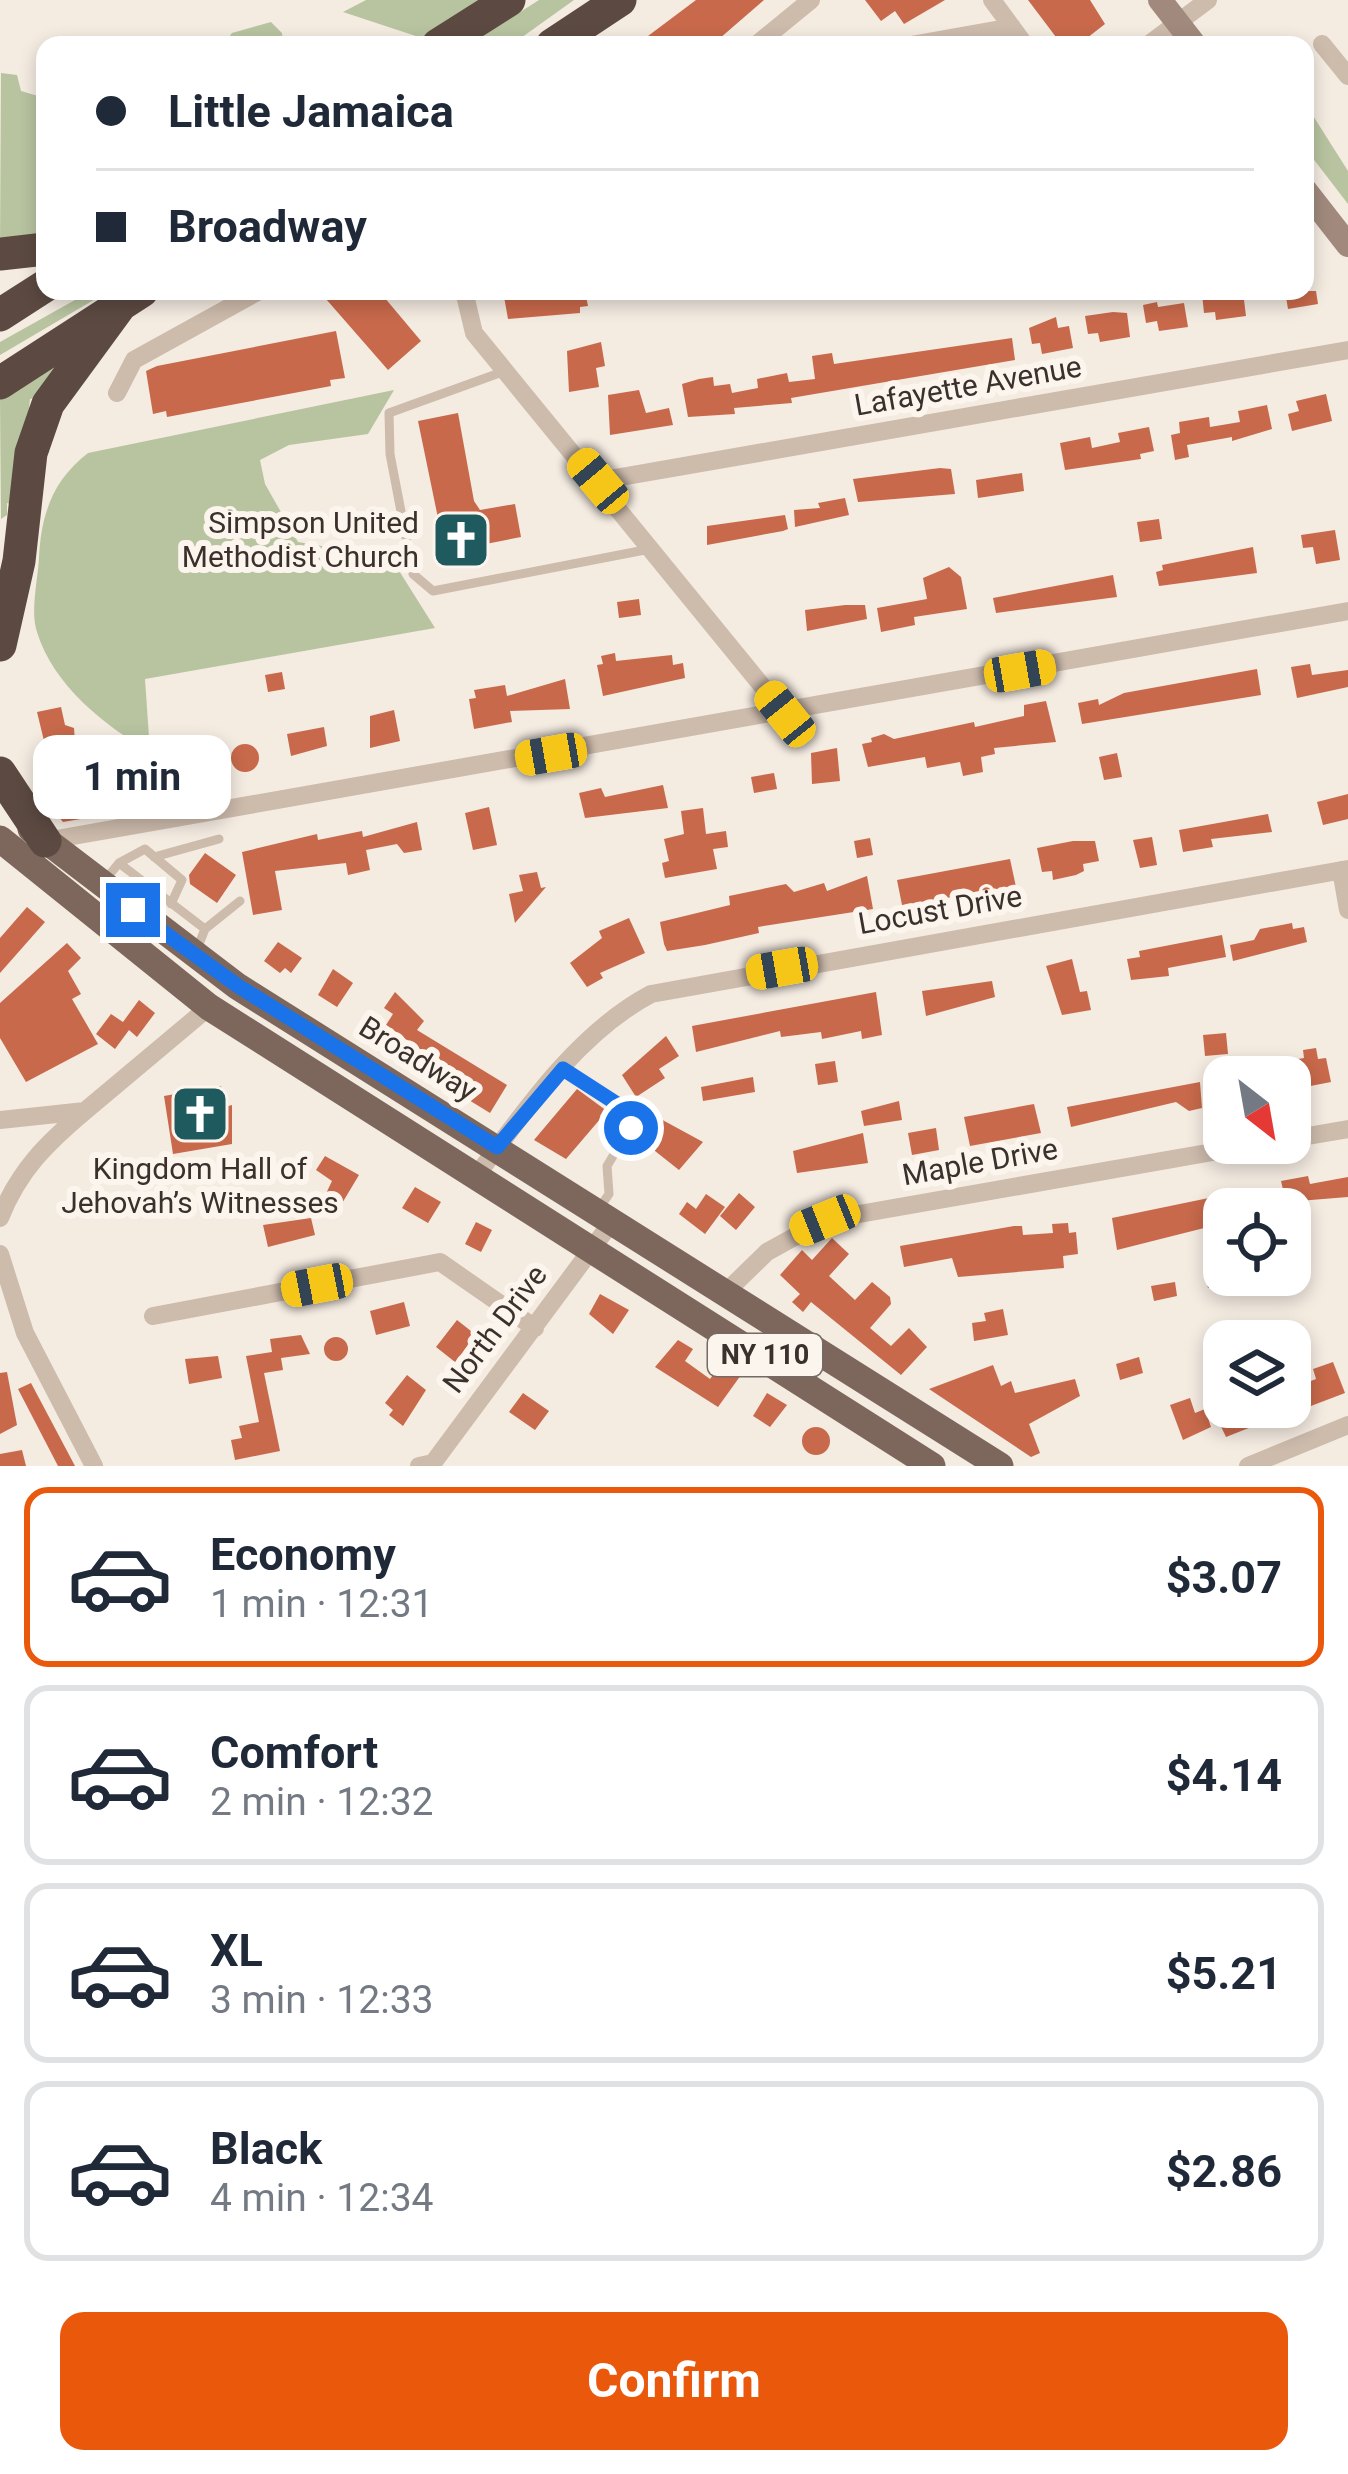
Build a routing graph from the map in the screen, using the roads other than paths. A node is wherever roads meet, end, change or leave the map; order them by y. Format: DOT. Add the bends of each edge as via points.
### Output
graph roads {
  1 [pos="509,0"];
  2 [pos="620,0"];
  3 [pos="811,0"];
  4 [pos="992,0"];
  5 [pos="1160,0"];
  6 [pos="1208,0"];
  7 [pos="1179,24"];
  8 [pos="1012,27"];
  9 [pos="452,36"];
  10 [pos="566,36"];
  11 [pos="767,36"];
  12 [pos="962,36"];
  13 [pos="1018,36"];
  14 [pos="1161,36"];
  15 [pos="1188,36"];
  16 [pos="1322,44"];
  17 [pos="1348,76"];
  18 [pos="1314,202"];
  19 [pos="1348,245"];
  20 [pos="36,250"];
  21 [pos="0,254"];
  22 [pos="36,292"];
  23 [pos="127,300"];
  24 [pos="130,300"];
  25 [pos="243,300"];
  26 [pos="466,300"];
  27 [pos="0,315"];
  28 [pos="1348,350"];
  29 [pos="505,371"];
  30 [pos="0,383"];
  31 [pos="118,392"];
  32 [pos="598,481"];
  33 [pos="652,549"];
  34 [pos="1348,611"];
  35 [pos="0,645"];
  36 [pos="785,714"];
  37 [pos="0,773"];
  38 [pos="0,803"];
  39 [pos="139,825"];
  40 [pos="0,838"];
  41 [pos="218,839"];
  42 [pos="45,841"];
  43 [pos="149,853"];
  44 [pos="1344,870"];
  45 [pos="110,874"];
  46 [pos="141,899"];
  47 [pos="240,901"];
  48 [pos="171,904"];
  49 [pos="1348,910"];
  50 [pos="200,941"];
  51 [pos="209,1007"];
  52 [pos="563,1069"];
  53 [pos="85,1111"];
  54 [pos="0,1120"];
  55 [pos="1348,1129"];
  56 [pos="1311,1135"];
  57 [pos="497,1147"];
  58 [pos="1203,1154"];
  59 [pos="477,1175"];
  60 [pos="606,1215"];
  61 [pos="0,1218"];
  62 [pos="595,1247"];
  63 [pos="0,1254"];
  64 [pos="728,1290"];
  65 [pos="153,1316"];
  66 [pos="535,1328"];
  67 [pos="1348,1425"];
  68 [pos="94,1466"];
  69 [pos="418,1466"];
  70 [pos="932,1466"];
  71 [pos="1000,1466"];
  72 [pos="1247,1466"];
  1 -- 9 [label="highway"];
  2 -- 10 [label="highway"];
  3 -- 11 [label="street"];
  4 -- 8 [label="street"];
  5 -- 7 [label="main road"];
  6 -- 7 [label="street"];
  7 -- 14 [label="street"];
  7 -- 15 [label="main road"];
  8 -- 12 [label="street"];
  8 -- 13 [label="street"];
  16 -- 17 [label="street"];
  18 -- 19 [label="main road"];
  20 -- 21 [label="highway"];
  22 -- 27 [label="highway"];
  23 -- 30 [label="highway"];
  24 -- 35 [label="highway" via="48,404 31,453"];
  25 -- 31 [label="street" via="134,360"];
  26 -- 29 [label="street" via="474,333"];
  28 -- 32 [label="street, Lafayette Avenue"];
  29 -- 32 [label="street"];
  29 -- 33 [label="lane" via="389,413 412,574 433,591"];
  32 -- 33 [label="street"];
  33 -- 36 [label="street"];
  34 -- 36 [label="street"];
  36 -- 39 [label="street"];
  37 -- 42 [label="highway"];
  38 -- 42 [label="main road, Broadway / NY 110"];
  39 -- 42 [label="street"];
  39 -- 43 [label="lane"];
  40 -- 51 [label="main road, NY 110"];
  41 -- 43 [label="lane"];
  42 -- 45 [label="main road, Broadway / NY 110"];
  43 -- 45 [label="lane"];
  43 -- 48 [label="lane" via="182,880"];
  44 -- 49 [label="street"];
  44 -- 52 [label="street, Locust Drive" via="651,994 618,1011"];
  45 -- 46 [label="main road, Broadway / NY 110"];
  46 -- 48 [label="lane"];
  46 -- 50 [label="main road, Broadway / NY 110"];
  47 -- 50 [label="lane"];
  48 -- 50 [label="lane"];
  50 -- 57 [label="main road, Broadway / NY 110"];
  51 -- 53 [label="street"];
  51 -- 59 [label="main road, NY 110"];
  52 -- 57 [label="street, Locust Drive"];
  52 -- 60 [label="lane" via="625,1109 631,1128 607,1166"];
  53 -- 54 [label="street"];
  53 -- 61 [label="street" via="15,1180"];
  55 -- 56 [label="street"];
  57 -- 59 [label="street, Locust Drive"];
  57 -- 60 [label="main road, Broadway / NY 110"];
  58 -- 64 [label="street, Maple Drive" via="825,1220 767,1252"];
  59 -- 62 [label="main road, NY 110"];
  60 -- 62 [label="street, North Drive"];
  60 -- 64 [label="main road, Broadway / NY 110"];
  62 -- 66 [label="street, North Drive"];
  62 -- 70 [label="main road, NY 110"];
  63 -- 68 [label="street" via="26,1333"];
  64 -- 71 [label="main road, Broadway / NY 110"];
  65 -- 66 [label="street" via="440,1262"];
  66 -- 69 [label="street, North Drive" via="433,1463"];
  67 -- 72 [label="street"];
}
